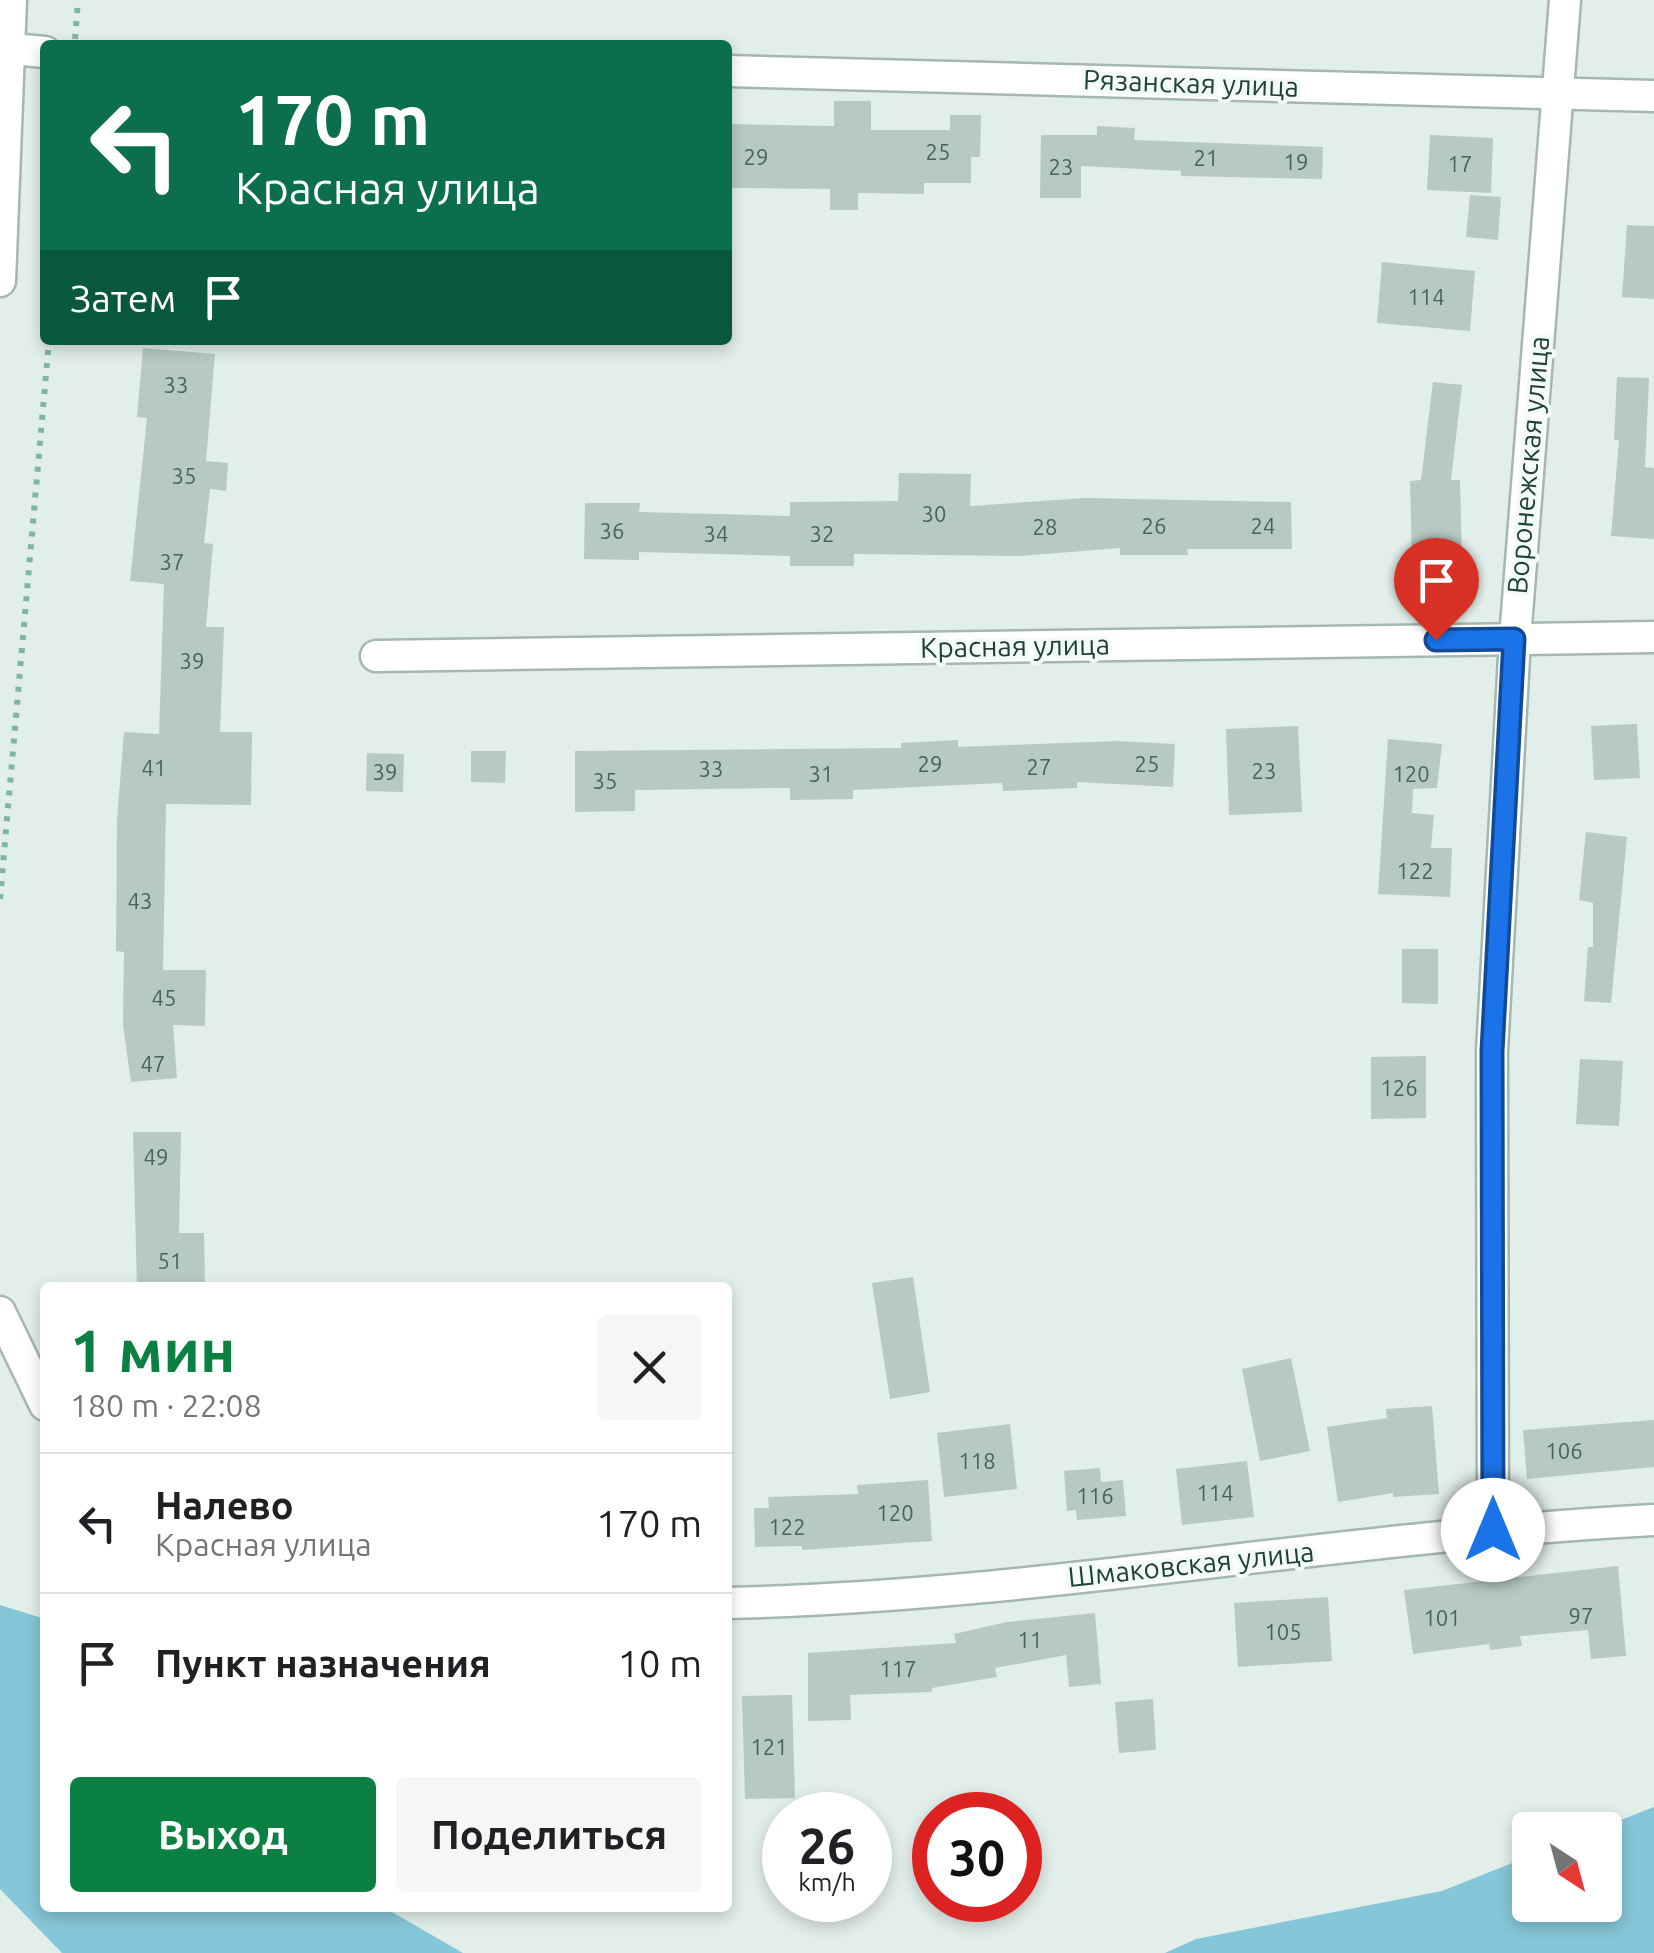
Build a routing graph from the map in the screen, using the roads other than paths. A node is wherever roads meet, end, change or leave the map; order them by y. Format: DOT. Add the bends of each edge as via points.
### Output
graph roads {
  1 [pos="11,0"];
  2 [pos="1565,0"];
  3 [pos="11,49"];
  4 [pos="40,52"];
  5 [pos="732,71"];
  6 [pos="1558,93"];
  7 [pos="1654,96"];
  8 [pos="0,281"];
  9 [pos="1654,637"];
  10 [pos="1514,639"];
  11 [pos="376,656"];
  12 [pos="0,1312"];
  13 [pos="40,1395"];
  14 [pos="1654,1520"];
  15 [pos="1493,1530"];
  16 [pos="732,1603"];
  1 -- 3 [label="street"];
  2 -- 6 [label="street, Воронежская улица"];
  3 -- 4 [label="street"];
  3 -- 8 [label="street"];
  5 -- 6 [label="street, Рязанская улица"];
  6 -- 7 [label="street, Рязанская улица"];
  6 -- 10 [label="street, Воронежская улица"];
  9 -- 10 [label="street, Красная улица"];
  10 -- 11 [label="street, Красная улица"];
  10 -- 15 [label="street, Воронежская улица" via="1492,1051"];
  12 -- 13 [label="street"];
  14 -- 15 [label="street, Шмаковская улица"];
  15 -- 16 [label="street, Шмаковская улица" via="857,1600"];
}
